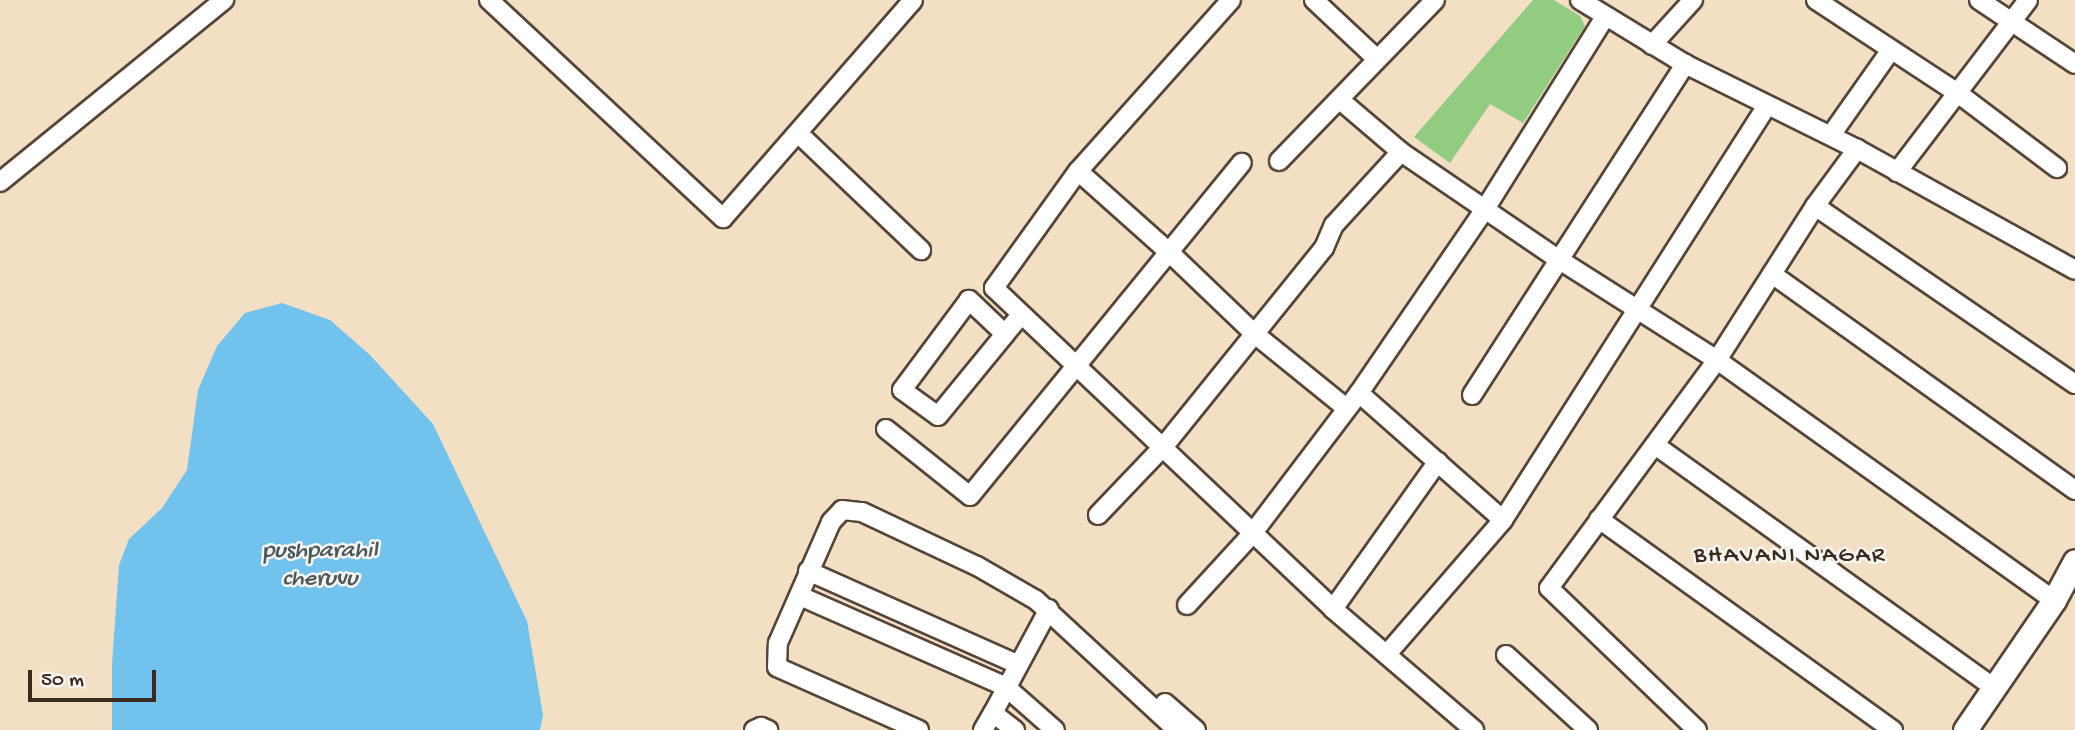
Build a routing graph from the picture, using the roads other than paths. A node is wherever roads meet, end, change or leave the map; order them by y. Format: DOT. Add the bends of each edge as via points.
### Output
graph roads {
  1 [pos="224,0"];
  2 [pos="489,0"];
  3 [pos="913,0"];
  4 [pos="1231,0"];
  5 [pos="1314,0"];
  6 [pos="1435,0"];
  7 [pos="1580,0"];
  8 [pos="1693,0"];
  9 [pos="1816,0"];
  10 [pos="1979,0"];
  11 [pos="2028,0"];
  12 [pos="1605,18"];
  13 [pos="2012,23"];
  14 [pos="1652,45"];
  15 [pos="1891,50"];
  16 [pos="1376,58"];
  17 [pos="1685,64"];
  18 [pos="2075,64"];
  19 [pos="1959,94"];
  20 [pos="1340,100"];
  21 [pos="1767,106"];
  22 [pos="797,133"];
  23 [pos="1831,135"];
  24 [pos="1857,149"];
  25 [pos="1402,152"];
  26 [pos="1279,161"];
  27 [pos="1242,163"];
  28 [pos="2057,168"];
  29 [pos="1077,171"];
  30 [pos="1897,172"];
  31 [pos="0,182"];
  32 [pos="1815,206"];
  33 [pos="1485,209"];
  34 [pos="921,250"];
  35 [pos="1169,252"];
  36 [pos="1558,259"];
  37 [pos="2075,270"];
  38 [pos="1772,274"];
  39 [pos="1638,311"];
  40 [pos="1021,315"];
  41 [pos="1005,334"];
  42 [pos="1256,335"];
  43 [pos="1717,360"];
  44 [pos="1075,366"];
  45 [pos="2075,384"];
  46 [pos="1359,393"];
  47 [pos="1472,396"];
  48 [pos="1345,407"];
  49 [pos="886,429"];
  50 [pos="1655,444"];
  51 [pos="1164,446"];
  52 [pos="1437,461"];
  53 [pos="2075,490"];
  54 [pos="1098,515"];
  55 [pos="1598,519"];
  56 [pos="1503,520"];
  57 [pos="1252,534"];
  58 [pos="2075,561"];
  59 [pos="808,571"];
  60 [pos="800,596"];
  61 [pos="2054,600"];
  62 [pos="1187,605"];
  63 [pos="1049,609"];
  64 [pos="1333,609"];
  65 [pos="1387,654"];
  66 [pos="1506,655"];
  67 [pos="1017,664"];
  68 [pos="1006,687"];
  69 [pos="1994,688"];
  70 [pos="1157,696"];
  71 [pos="874,711"];
  72 [pos="993,713"];
  73 [pos="1687,726"];
  74 [pos="754,730"];
  75 [pos="768,730"];
  76 [pos="890,730"];
  77 [pos="919,730"];
  78 [pos="983,730"];
  79 [pos="1015,730"];
  80 [pos="1055,730"];
  81 [pos="1177,730"];
  82 [pos="1196,730"];
  83 [pos="1474,730"];
  84 [pos="1588,730"];
  85 [pos="1893,730"];
  86 [pos="1965,730"];
  1 -- 31 [label="street"];
  2 -- 22 [label="street" via="723,218"];
  3 -- 22 [label="street"];
  4 -- 29 [label="street"];
  5 -- 16 [label="street"];
  6 -- 16 [label="street"];
  7 -- 12 [label="street"];
  8 -- 14 [label="street"];
  9 -- 15 [label="street"];
  10 -- 13 [label="street"];
  11 -- 13 [label="street"];
  12 -- 14 [label="street"];
  12 -- 33 [label="street"];
  13 -- 18 [label="street"];
  13 -- 19 [label="street"];
  14 -- 17 [label="street"];
  15 -- 19 [label="street"];
  15 -- 23 [label="street"];
  16 -- 20 [label="street"];
  17 -- 21 [label="street"];
  17 -- 36 [label="street"];
  19 -- 28 [label="street"];
  19 -- 30 [label="street"];
  20 -- 25 [label="street"];
  20 -- 26 [label="street"];
  21 -- 23 [label="street"];
  21 -- 39 [label="street"];
  22 -- 34 [label="street"];
  23 -- 24 [label="street"];
  24 -- 30 [label="street"];
  24 -- 32 [label="street"];
  25 -- 33 [label="street"];
  25 -- 42 [label="street" via="1334,225 1324,248"];
  27 -- 35 [label="street"];
  29 -- 35 [label="street"];
  29 -- 40 [label="street" via="993,288"];
  30 -- 37 [label="street"];
  32 -- 38 [label="street"];
  32 -- 45 [label="street"];
  33 -- 36 [label="street"];
  33 -- 46 [label="street"];
  35 -- 42 [label="street"];
  35 -- 44 [label="street"];
  36 -- 39 [label="street"];
  36 -- 47 [label="street"];
  38 -- 43 [label="street"];
  38 -- 53 [label="street"];
  39 -- 43 [label="street"];
  39 -- 56 [label="street"];
  40 -- 41 [label="street"];
  40 -- 44 [label="street"];
  41 -- 41 [label="street" via="938,416 902,390 969,300"];
  42 -- 48 [label="street"];
  42 -- 51 [label="street"];
  43 -- 50 [label="street"];
  43 -- 61 [label="street"];
  44 -- 49 [label="street" via="970,496"];
  44 -- 51 [label="street"];
  46 -- 48 [label="street"];
  46 -- 52 [label="street"];
  48 -- 57 [label="street"];
  50 -- 55 [label="street"];
  50 -- 69 [label="street"];
  51 -- 54 [label="street"];
  51 -- 57 [label="street"];
  52 -- 56 [label="street"];
  52 -- 64 [label="street"];
  55 -- 73 [label="street" via="1549,588"];
  55 -- 85 [label="street"];
  56 -- 65 [label="street"];
  57 -- 62 [label="street"];
  57 -- 64 [label="street"];
  58 -- 61 [label="street"];
  59 -- 60 [label="street"];
  59 -- 63 [label="street" via="831,522 842,510 862,512 977,566"];
  59 -- 67 [label="street"];
  60 -- 68 [label="street"];
  60 -- 71 [label="street" via="778,643 777,667"];
  61 -- 69 [label="street"];
  63 -- 67 [label="street"];
  63 -- 81 [label="street"];
  64 -- 65 [label="street"];
  65 -- 83 [label="street"];
  66 -- 84 [label="street"];
  67 -- 68 [label="street"];
  68 -- 72 [label="street"];
  68 -- 80 [label="street"];
  69 -- 86 [label="street"];
  70 -- 82 [label="street"];
  71 -- 76 [label="street" via="873,720"];
  71 -- 77 [label="street"];
  72 -- 78 [label="street"];
  72 -- 79 [label="street"];
  74 -- 75 [label="street"];
}
